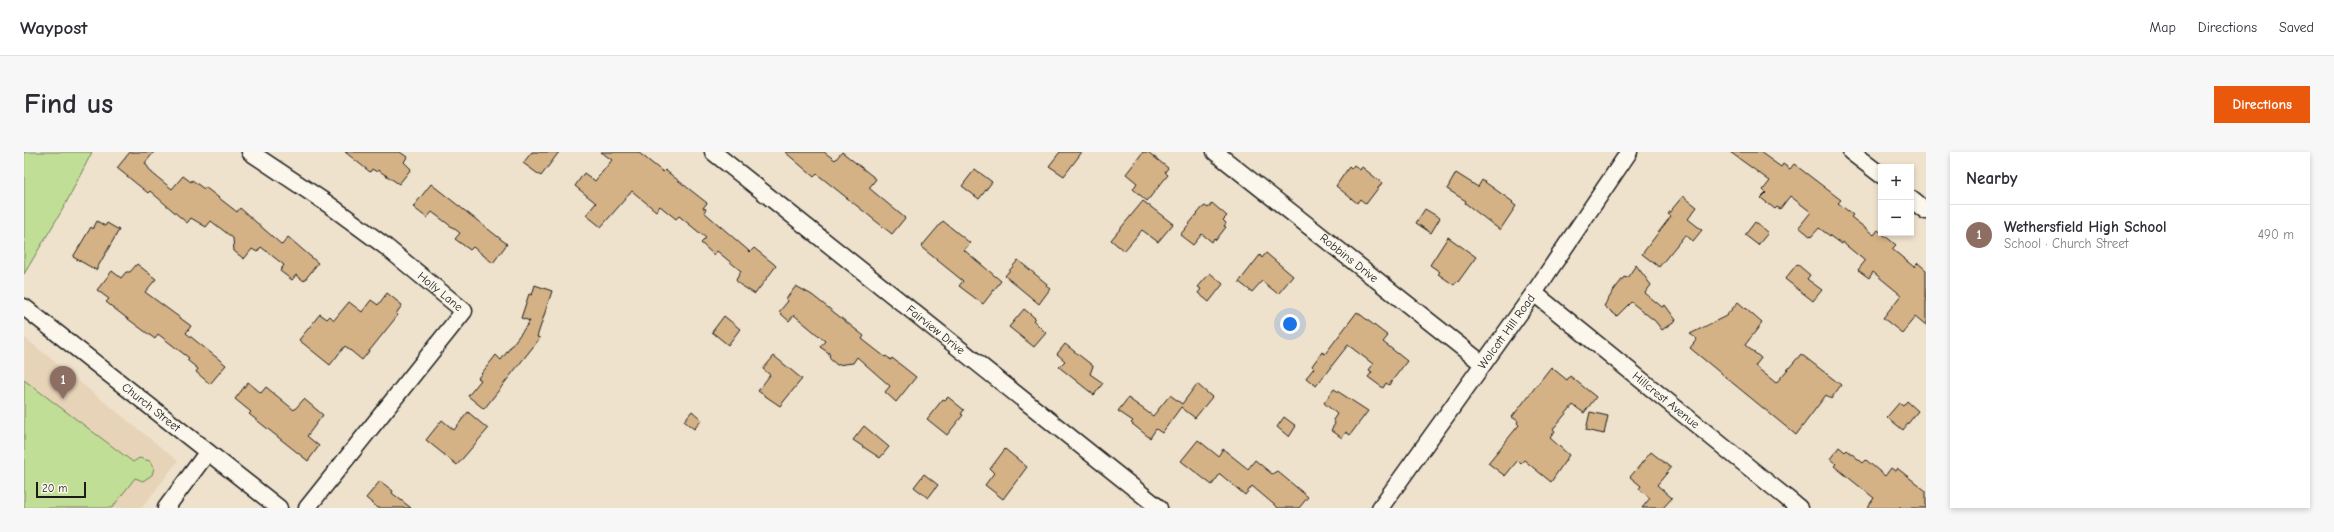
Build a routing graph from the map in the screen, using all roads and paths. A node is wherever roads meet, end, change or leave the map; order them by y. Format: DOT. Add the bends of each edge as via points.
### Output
graph roads {
  1 [pos="250,152"];
  2 [pos="713,152"];
  3 [pos="1215,152"];
  4 [pos="1629,152"];
  5 [pos="1851,152"];
  6 [pos="1878,173"];
  7 [pos="1912,200"];
  8 [pos="1926,211"];
  9 [pos="1534,293"];
  10 [pos="24,307"];
  11 [pos="1483,364"];
  12 [pos="207,453"];
  13 [pos="166,508"];
  14 [pos="279,508"];
  15 [pos="307,508"];
  16 [pos="1159,508"];
  17 [pos="1380,508"];
  18 [pos="1798,508"];
  1 -- 15 [label="street, Holly Lane" via="385,246 464,311"];
  2 -- 16 [label="street, Fairview Drive"];
  3 -- 11 [label="street, Robbins Drive"];
  4 -- 9 [label="street, Wolcott Hill Road"];
  5 -- 6 [label="street"];
  7 -- 8 [label="street"];
  9 -- 11 [label="street, Wolcott Hill Road"];
  9 -- 18 [label="street, Hillcrest Avenue"];
  10 -- 12 [label="street, Church Street"];
  11 -- 17 [label="street, Wolcott Hill Road"];
  12 -- 13 [label="street"];
  12 -- 14 [label="street, Church Street"];
}
